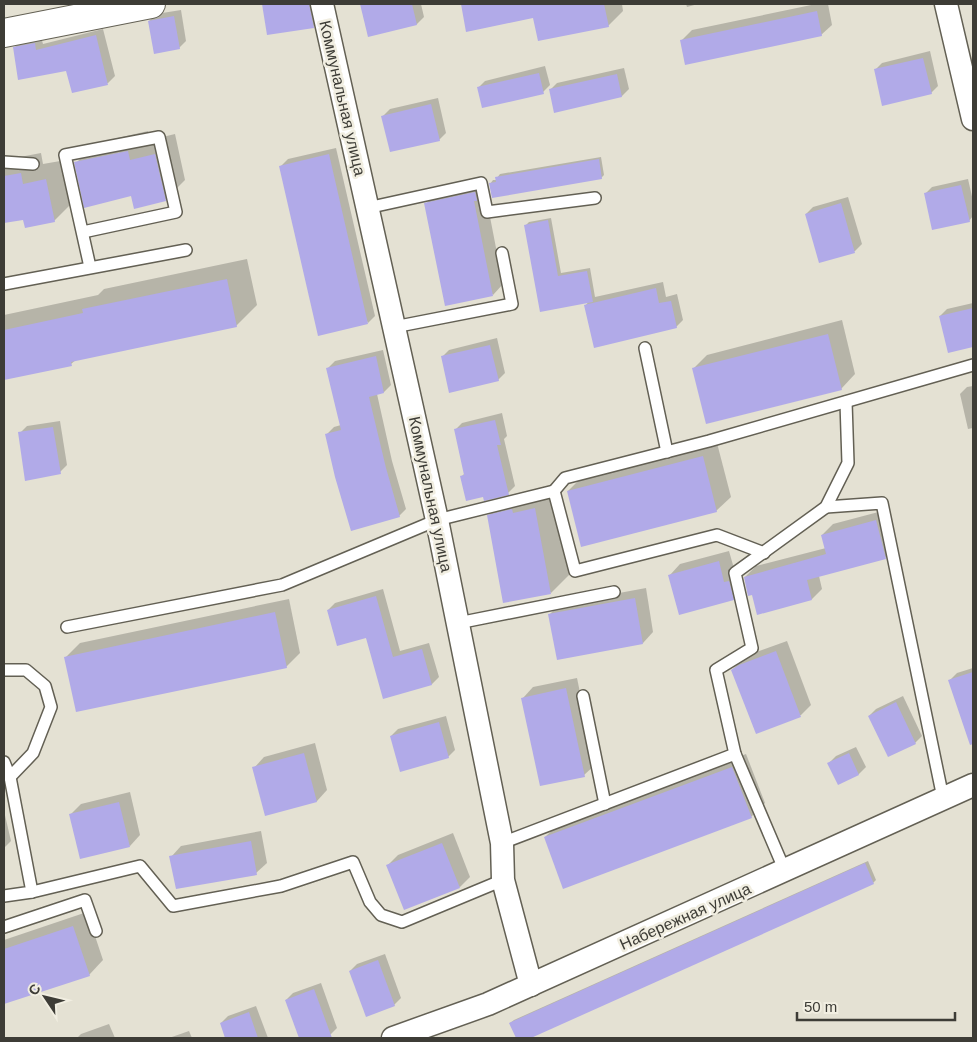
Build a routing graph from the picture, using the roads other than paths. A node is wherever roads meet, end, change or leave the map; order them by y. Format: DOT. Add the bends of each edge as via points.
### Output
graph roads {
  1 [pos="151,4"];
  2 [pos="322,4"];
  3 [pos="946,4"];
  4 [pos="4,33"];
  5 [pos="973,119"];
  6 [pos="4,162"];
  7 [pos="32,164"];
  8 [pos="596,198"];
  9 [pos="367,208"];
  10 [pos="83,232"];
  11 [pos="186,250"];
  12 [pos="502,254"];
  13 [pos="90,267"];
  14 [pos="4,284"];
  15 [pos="394,327"];
  16 [pos="645,348"];
  17 [pos="973,365"];
  18 [pos="846,402"];
  19 [pos="667,452"];
  20 [pos="554,491"];
  21 [pos="826,507"];
  22 [pos="438,520"];
  23 [pos="764,553"];
  24 [pos="614,592"];
  25 [pos="458,623"];
  26 [pos="67,627"];
  27 [pos="4,670"];
  28 [pos="583,696"];
  29 [pos="735,754"];
  30 [pos="4,762"];
  31 [pos="10,777"];
  32 [pos="973,785"];
  33 [pos="942,798"];
  34 [pos="605,804"];
  35 [pos="502,843"];
  36 [pos="785,871"];
  37 [pos="503,880"];
  38 [pos="32,892"];
  39 [pos="4,896"];
  40 [pos="4,927"];
  41 [pos="96,931"];
  42 [pos="531,985"];
  43 [pos="393,1038"];
  1 -- 4 [label="street"];
  2 -- 9 [label="street, Коммунальная улица"];
  3 -- 5 [label="street"];
  6 -- 7 [label="lane"];
  8 -- 9 [label="lane" via="487,212 481,183"];
  9 -- 15 [label="street, Коммунальная улица"];
  10 -- 10 [label="lane" via="176,212 159,137 65,155"];
  10 -- 13 [label="lane"];
  11 -- 13 [label="lane"];
  12 -- 15 [label="lane" via="512,304"];
  13 -- 14 [label="lane"];
  15 -- 22 [label="street, Коммунальная улица"];
  16 -- 19 [label="lane"];
  17 -- 18 [label="lane"];
  18 -- 19 [label="lane"];
  18 -- 21 [label="lane" via="848,463"];
  19 -- 20 [label="lane" via="565,478"];
  20 -- 22 [label="lane"];
  20 -- 23 [label="lane" via="575,571 717,534"];
  21 -- 23 [label="lane"];
  21 -- 33 [label="lane" via="882,503"];
  22 -- 25 [label="street, Коммунальная улица"];
  22 -- 26 [label="lane" via="282,585"];
  23 -- 29 [label="lane" via="736,573 752,648 716,670"];
  24 -- 25 [label="lane"];
  25 -- 35 [label="street, Коммунальная улица"];
  27 -- 31 [label="lane" via="26,670 45,686 52,707 33,753"];
  28 -- 34 [label="lane"];
  29 -- 34 [label="lane"];
  29 -- 36 [label="lane"];
  30 -- 31 [label="lane"];
  31 -- 38 [label="lane"];
  32 -- 33 [label="street, Набережная улица"];
  33 -- 36 [label="street, Набережная улица"];
  34 -- 35 [label="lane"];
  35 -- 37 [label="street, Коммунальная улица"];
  36 -- 42 [label="street, Набережная улица"];
  37 -- 38 [label="lane" via="402,922 381,915 370,902 353,862 281,886 173,906 140,866"];
  37 -- 42 [label="street, Коммунальная улица"];
  38 -- 39 [label="lane"];
  40 -- 41 [label="lane" via="85,900"];
  42 -- 43 [label="street, Набережная улица"];
}
